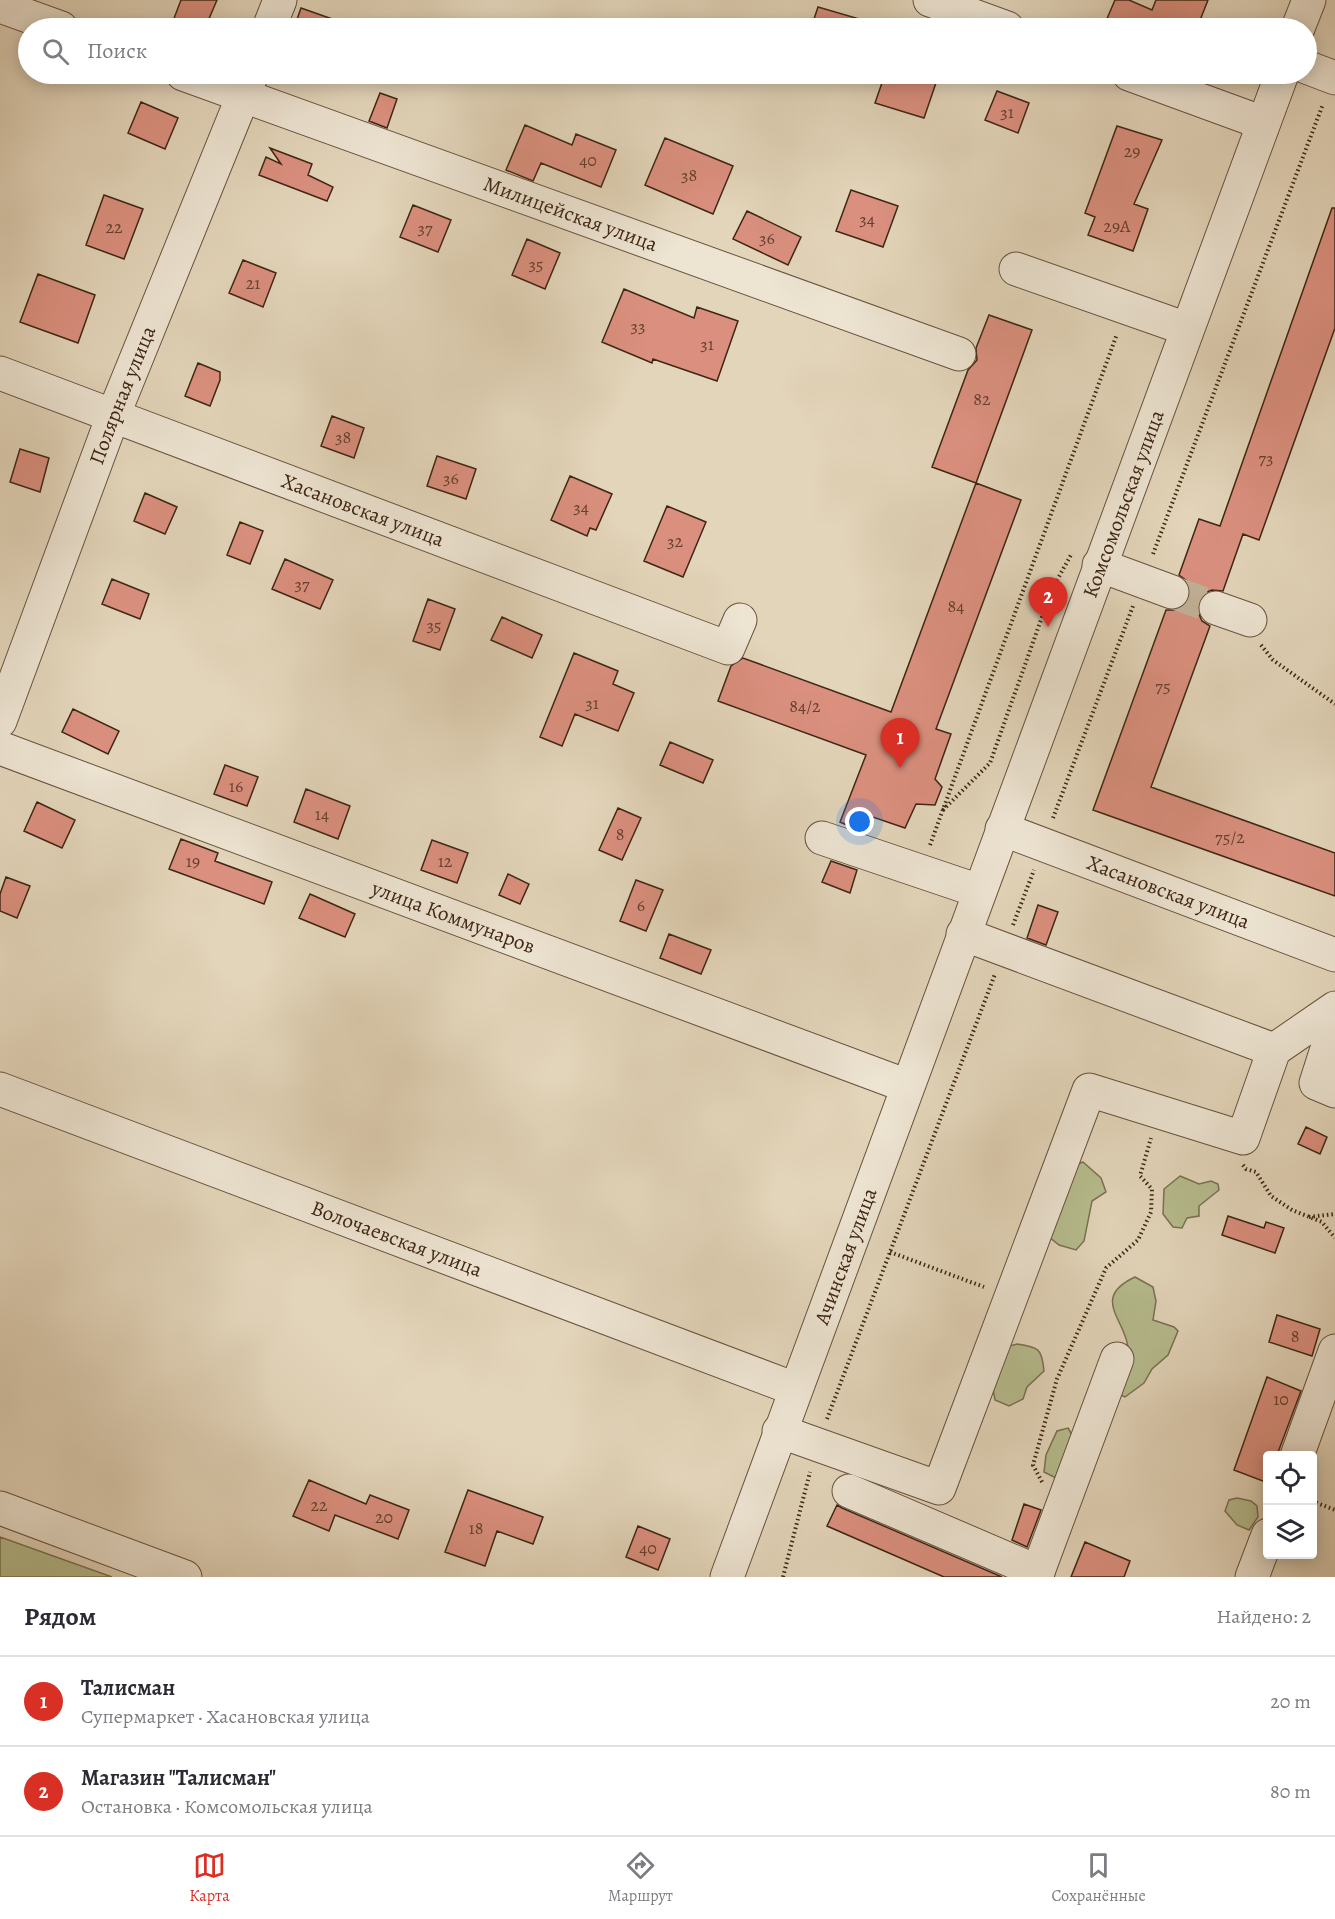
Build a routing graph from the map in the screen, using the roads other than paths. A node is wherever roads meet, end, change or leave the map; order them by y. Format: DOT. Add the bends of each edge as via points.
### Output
graph roads {
  1 [pos="280,0"];
  2 [pos="930,0"];
  3 [pos="1309,0"];
  4 [pos="0,6"];
  5 [pos="33,18"];
  6 [pos="273,18"];
  7 [pos="980,18"];
  8 [pos="1302,18"];
  9 [pos="1156,84"];
  10 [pos="1278,84"];
  11 [pos="248,85"];
  12 [pos="1263,123"];
  13 [pos="1016,269"];
  14 [pos="1187,329"];
  15 [pos="959,354"];
  16 [pos="0,373"];
  17 [pos="113,416"];
  18 [pos="1099,565"];
  19 [pos="1157,587"];
  20 [pos="1216,608"];
  21 [pos="1255,632"];
  22 [pos="734,634"];
  23 [pos="0,721"];
  24 [pos="0,748"];
  25 [pos="1002,829"];
  26 [pos="822,838"];
  27 [pos="979,891"];
  28 [pos="963,934"];
  29 [pos="1335,955"];
  30 [pos="1335,1008"];
  31 [pos="1335,1024"];
  32 [pos="1274,1050"];
  33 [pos="907,1086"];
  34 [pos="0,1089"];
  35 [pos="1335,1091"];
  36 [pos="1335,1351"];
  37 [pos="1117,1359"];
  38 [pos="795,1389"];
  39 [pos="779,1431"];
  40 [pos="1298,1451"];
  41 [pos="939,1488"];
  42 [pos="849,1491"];
  43 [pos="0,1508"];
  44 [pos="926,1523"];
  45 [pos="1263,1548"];
  46 [pos="1037,1575"];
  47 [pos="185,1577"];
  48 [pos="727,1577"];
  49 [pos="1252,1577"];
  1 -- 6 [label="street"];
  2 -- 7 [label="street"];
  3 -- 8 [label="street"];
  4 -- 5 [label="street"];
  9 -- 12 [label="street"];
  10 -- 12 [label="street, Комсомольская улица"];
  11 -- 15 [label="street, Милицейская улица"];
  11 -- 17 [label="street, Полярная улица"];
  12 -- 14 [label="street, Комсомольская улица"];
  13 -- 14 [label="street"];
  14 -- 18 [label="street, Комсомольская улица"];
  16 -- 17 [label="street, Хасановская улица"];
  17 -- 22 [label="street, Хасановская улица"];
  17 -- 23 [label="street, Полярная улица"];
  18 -- 19 [label="street"];
  18 -- 25 [label="street, Комсомольская улица"];
  20 -- 21 [label="street"];
  24 -- 33 [label="street, улица Коммунаров"];
  25 -- 27 [label="street, Комсомольская улица"];
  25 -- 29 [label="street, Хасановская улица"];
  26 -- 27 [label="street"];
  27 -- 28 [label="street, Комсомольская улица"];
  28 -- 32 [label="street"];
  28 -- 33 [label="street, Ачинская улица"];
  30 -- 32 [label="street"];
  31 -- 35 [label="street" via="1316,1083"];
  32 -- 41 [label="street" via="1243,1138 1089,1090"];
  33 -- 38 [label="street, Ачинская улица"];
  34 -- 38 [label="street, Волочаевская улица"];
  36 -- 40 [label="street"];
  37 -- 46 [label="street"];
  38 -- 39 [label="street, Ачинская улица"];
  39 -- 41 [label="street"];
  39 -- 48 [label="street, Ачинская улица"];
  41 -- 44 [label="street"];
  42 -- 44 [label="street"];
  43 -- 47 [label="street"];
  44 -- 46 [label="street"];
  45 -- 49 [label="street"];
}
